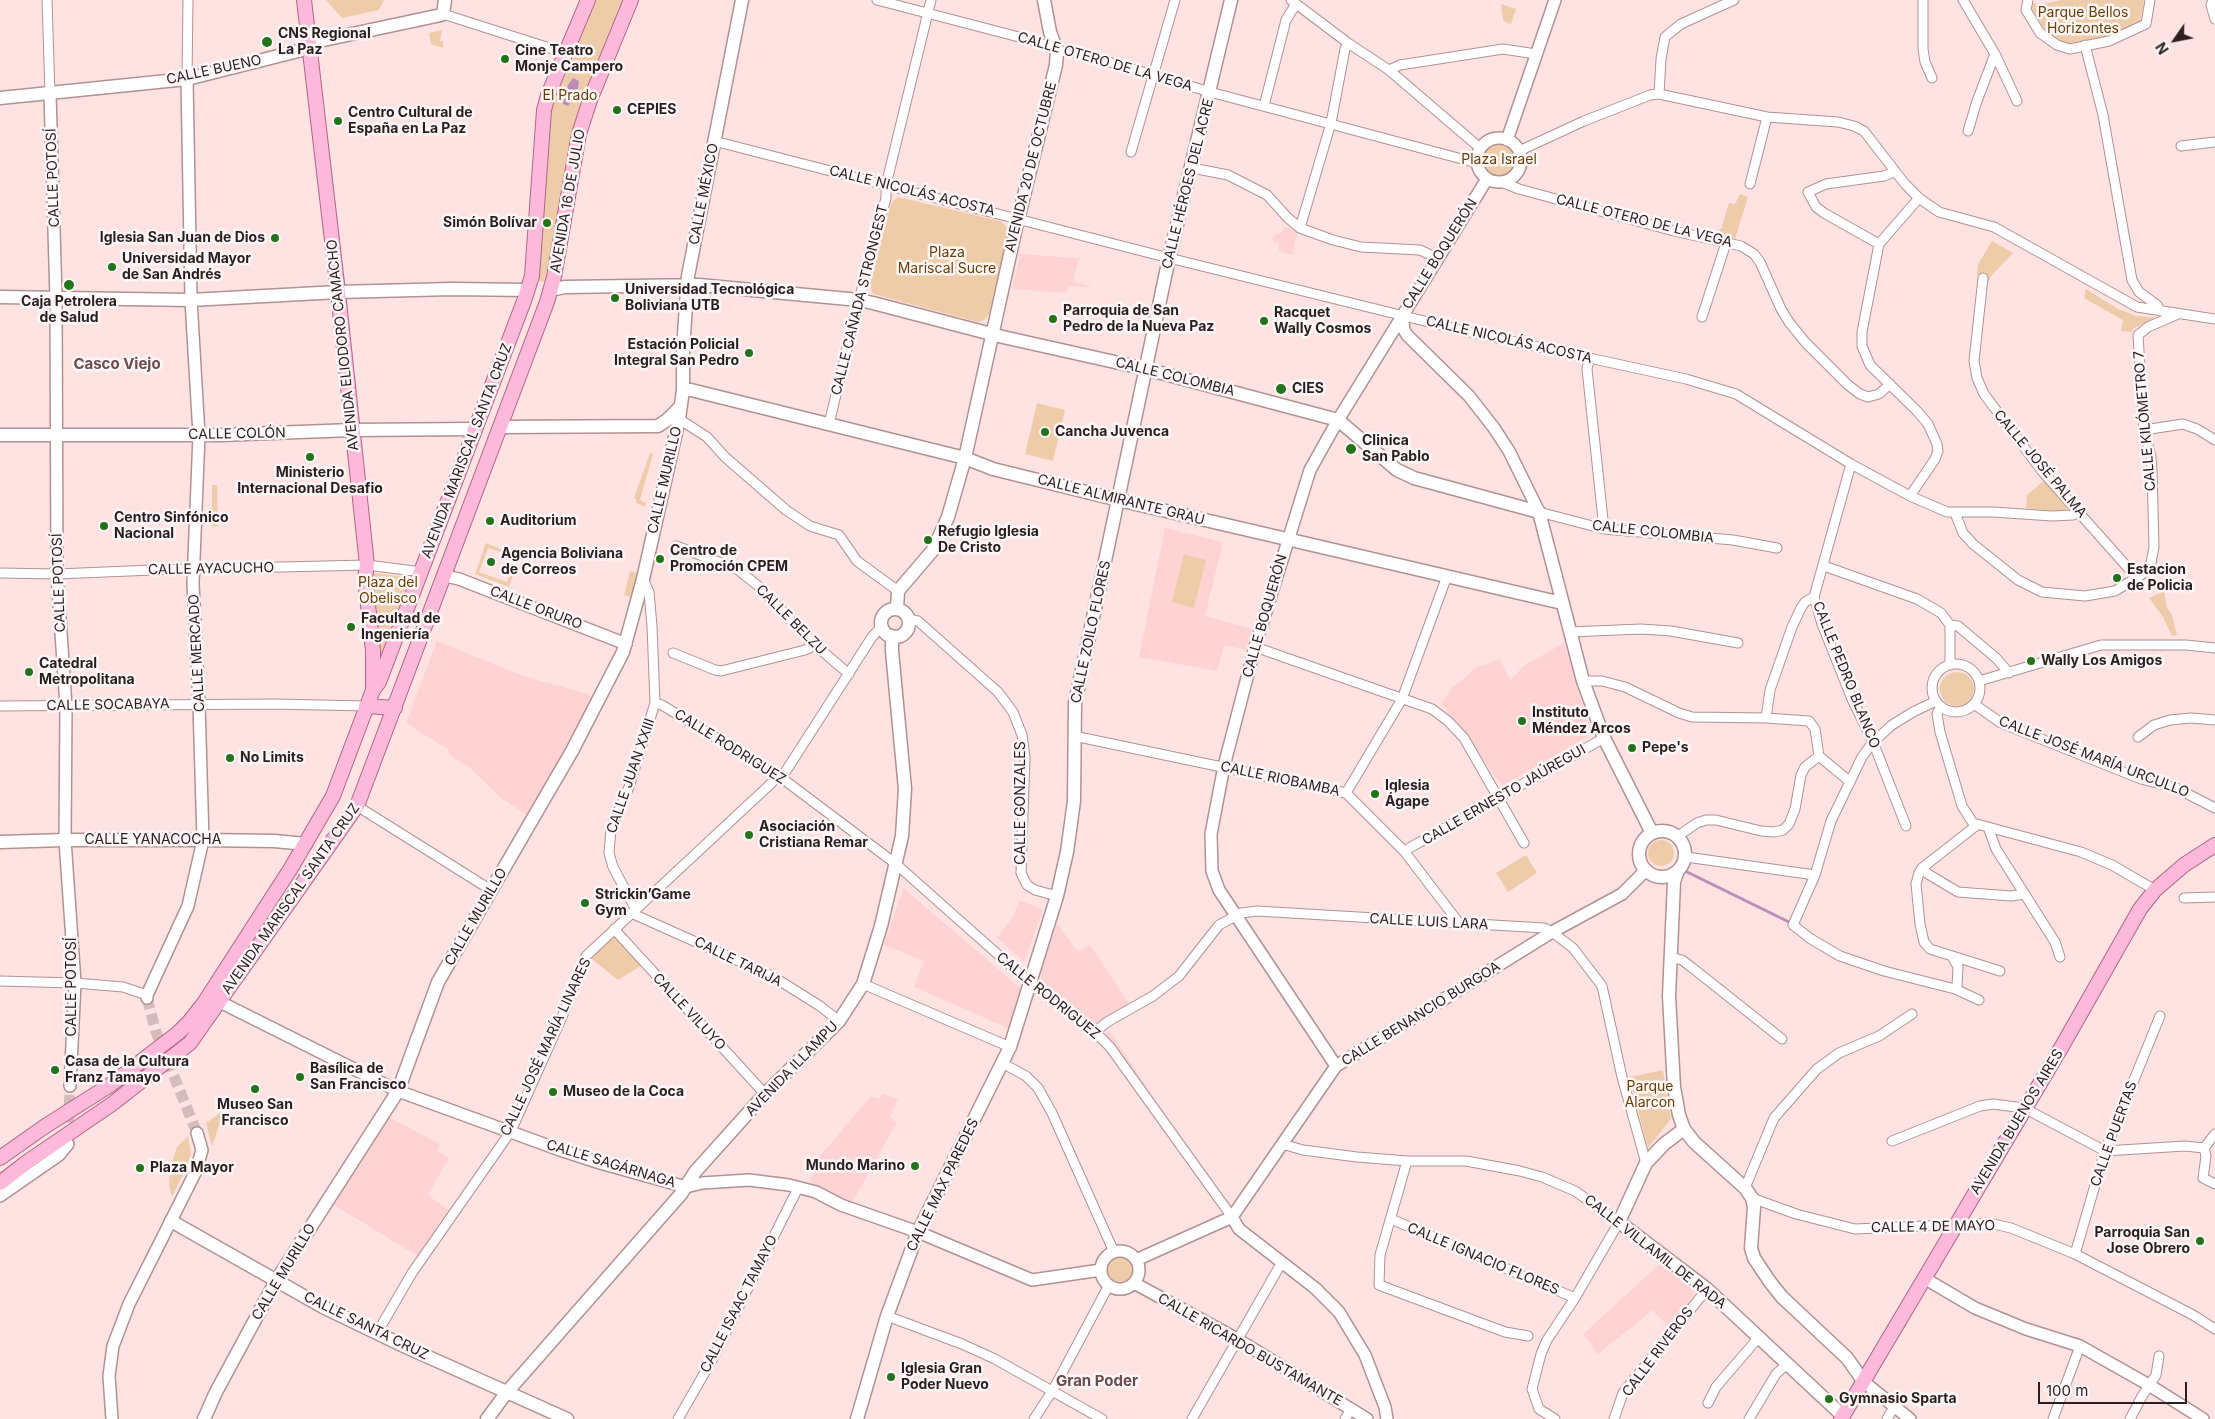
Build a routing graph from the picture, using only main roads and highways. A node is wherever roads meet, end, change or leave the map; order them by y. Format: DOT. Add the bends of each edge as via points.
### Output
graph roads {
  1 [pos="304,0"];
  2 [pos="445,0"];
  3 [pos="588,0"];
  4 [pos="631,0"];
  5 [pos="742,0"];
  6 [pos="1044,0"];
  7 [pos="1231,0"];
  8 [pos="312,41"];
  9 [pos="0,98"];
  10 [pos="687,286"];
  11 [pos="528,290"];
  12 [pos="550,290"];
  13 [pos="338,292"];
  14 [pos="0,297"];
  15 [pos="992,334"];
  16 [pos="1146,369"];
  17 [pos="683,390"];
  18 [pos="680,412"];
  19 [pos="500,427"];
  20 [pos="474,428"];
  21 [pos="352,430"];
  22 [pos="0,435"];
  23 [pos="965,458"];
  24 [pos="1119,500"];
  25 [pos="422,572"];
  26 [pos="445,576"];
  27 [pos="1562,603"];
  28 [pos="897,610"];
  29 [pos="892,636"];
  30 [pos="373,690"];
  31 [pos="366,706"];
  32 [pos="395,708"];
  33 [pos="1652,833"];
  34 [pos="0,842"];
  35 [pos="306,844"];
  36 [pos="2215,845"];
  37 [pos="1673,878"];
  38 [pos="1030,983"];
  39 [pos="1684,1129"];
  40 [pos="0,1158"];
  41 [pos="0,1183"];
  42 [pos="171,1221"];
  43 [pos="276,1281"];
  44 [pos="1864,1382"];
  45 [pos="507,1392"];
  46 [pos="1842,1418"];
  47 [pos="204,1419"];
  48 [pos="487,1419"];
  49 [pos="567,1419"];
  50 [pos="857,1419"];
  1 -- 8 [label="main road, AVENIDA ELIODORO CAMACHO"];
  2 -- 8 [label="main road, CALLE BUENO" via="437,15"];
  3 -- 11 [label="main road, AVENIDA 16 DE JULIO" via="544,110 532,276"];
  4 -- 12 [label="main road, AVENIDA 16 DE JULIO" via="581,126"];
  5 -- 10 [label="main road, CALLE MÉXICO"];
  6 -- 15 [label="main road, AVENIDA 20 DE OCTUBRE" via="1057,51 1056,65"];
  7 -- 16 [label="main road, CALLE HÉROES DEL ACRE" via="1169,258"];
  8 -- 9 [label="main road, CALLE BUENO" via="187,79"];
  8 -- 13 [label="main road, AVENIDA ELIODORO CAMACHO"];
  10 -- 12 [label="main road, CALLE COLOMBIA" via="565,287"];
  10 -- 15 [label="main road, CALLE COLOMBIA" via="859,300"];
  10 -- 17 [label="main road, CALLE MÉXICO"];
  11 -- 12 [label="main road"];
  11 -- 13 [label="main road"];
  11 -- 20 [label="main road, AVENIDA MARISCAL SANTA CRUZ"];
  12 -- 19 [label="main road, AVENIDA MARISCAL SANTA CRUZ"];
  13 -- 14 [label="main road" via="190,300"];
  13 -- 21 [label="main road, AVENIDA ELIODORO CAMACHO"];
  15 -- 16 [label="main road, CALLE COLOMBIA"];
  15 -- 23 [label="main road, AVENIDA 20 DE OCTUBRE"];
  16 -- 24 [label="main road, CALLE ZOILO FLORES"];
  16 -- 27 [label="main road, CALLE COLOMBIA" via="1338,420 1397,470 1414,478 1539,512"];
  17 -- 18 [label="main road, CALLE MURILLO"];
  17 -- 23 [label="main road, CALLE ALMIRANTE GRAU"];
  18 -- 19 [label="main road" via="658,426"];
  18 -- 43 [label="main road, CALLE MURILLO" via="626,644 600,700 438,982 398,1091"];
  19 -- 20 [label="main road"];
  19 -- 26 [label="main road, AVENIDA MARISCAL SANTA CRUZ"];
  20 -- 21 [label="main road, CALLE COLÓN"];
  20 -- 25 [label="main road, AVENIDA MARISCAL SANTA CRUZ"];
  21 -- 22 [label="main road, CALLE COLÓN" via="262,435"];
  21 -- 30 [label="main road, AVENIDA ELIODORO CAMACHO" via="367,565"];
  23 -- 24 [label="main road, CALLE ALMIRANTE GRAU" via="993,469"];
  23 -- 28 [label="main road, AVENIDA 20 DE OCTUBRE" via="948,517 933,550 898,591"];
  24 -- 27 [label="main road, CALLE ALMIRANTE GRAU"];
  24 -- 38 [label="main road, CALLE ZOILO FLORES" via="1075,703 1074,801 1067,852"];
  25 -- 26 [label="main road"];
  25 -- 30 [label="main road, AVENIDA MARISCAL SANTA CRUZ"];
  26 -- 32 [label="main road, AVENIDA MARISCAL SANTA CRUZ"];
  27 -- 33 [label="main road" via="1583,681 1604,738"];
  28 -- 29 [label="main road" via="883,616 882,626"];
  28 -- 29 [label="main road" via="908,619 908,628"];
  29 -- 45 [label="main road, AVENIDA ILLAMPU" via="905,789 902,836 863,984 839,1021 765,1094"];
  30 -- 31 [label="main road, AVENIDA MARISCAL SANTA CRUZ"];
  31 -- 32 [label="main road"];
  31 -- 35 [label="main road, AVENIDA MARISCAL SANTA CRUZ" via="333,796"];
  32 -- 41 [label="main road, AVENIDA MARISCAL SANTA CRUZ" via="358,806 194,1038 112,1104"];
  33 -- 37 [label="main road" via="1639,850 1641,864 1656,877"];
  33 -- 37 [label="main road" via="1665,831 1678,836 1686,849 1684,863"];
  34 -- 35 [label="main road, CALLE YANACOCHA" via="202,840"];
  35 -- 40 [label="main road, AVENIDA MARISCAL SANTA CRUZ" via="200,1008 178,1033 110,1085"];
  36 -- 44 [label="main road, AVENIDA BUENOS AIRES" via="2184,865 2155,890 2140,909"];
  37 -- 39 [label="main road" via="1669,996 1674,1087 1678,1115"];
  38 -- 50 [label="main road, CALLE MAX PAREDES" via="1010,1047 918,1232"];
  39 -- 44 [label="main road" via="1748,1193 1754,1207 1751,1248 1757,1262 1782,1297 1846,1358"];
  39 -- 46 [label="main road, CALLE VILLAMIL DE RADA" via="1646,1163 1619,1222 1707,1289"];
  42 -- 43 [label="main road, CALLE SANTA CRUZ"];
  43 -- 45 [label="main road, CALLE SANTA CRUZ" via="377,1333"];
  43 -- 47 [label="main road, CALLE MURILLO"];
  44 -- 46 [label="main road, AVENIDA BUENOS AIRES"];
  45 -- 48 [label="main road, AVENIDA ILLAMPU"];
  45 -- 49 [label="main road, CALLE SANTA CRUZ"];
}
